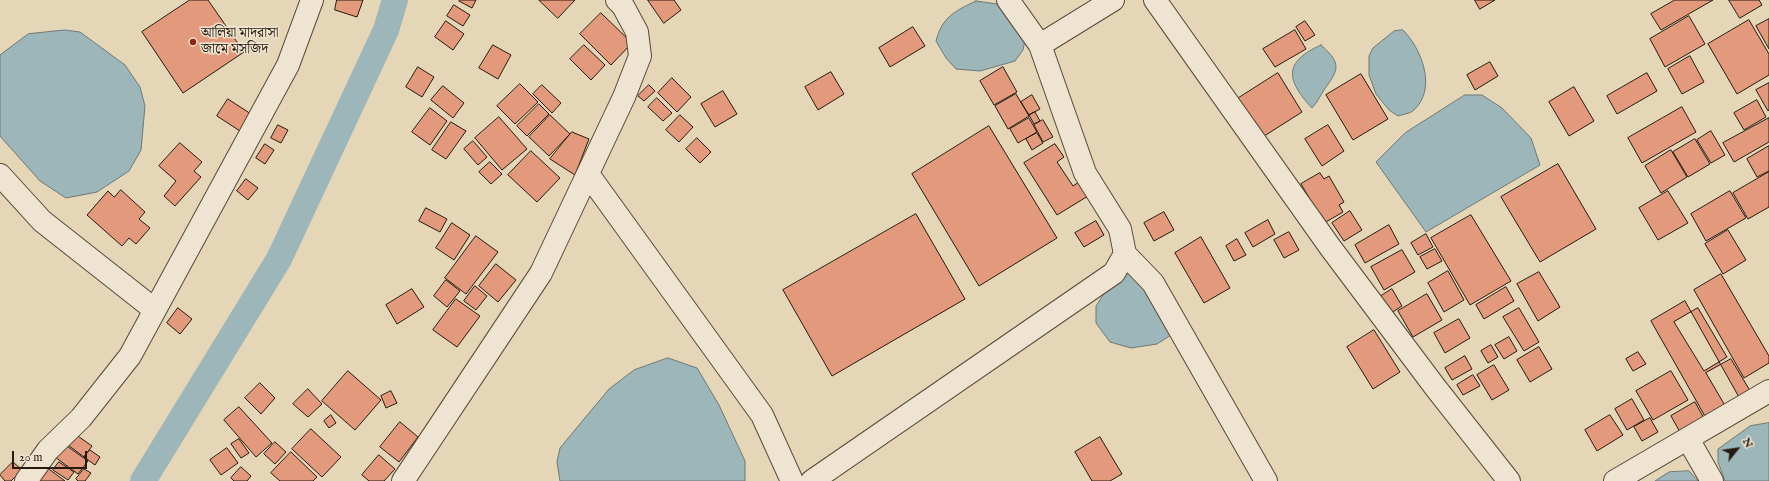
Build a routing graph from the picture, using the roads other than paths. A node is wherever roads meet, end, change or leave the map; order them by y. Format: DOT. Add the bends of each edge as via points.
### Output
graph roads {
  1 [pos="312,0"];
  2 [pos="617,0"];
  3 [pos="1008,0"];
  4 [pos="1113,0"];
  5 [pos="1155,0"];
  6 [pos="1040,45"];
  7 [pos="588,174"];
  8 [pos="0,175"];
  9 [pos="1124,254"];
  10 [pos="155,310"];
  11 [pos="1769,391"];
  12 [pos="1688,439"];
  13 [pos="26,481"];
  14 [pos="403,481"];
  15 [pos="792,481"];
  16 [pos="812,481"];
  17 [pos="1266,481"];
  18 [pos="1509,481"];
  19 [pos="1615,481"];
  20 [pos="1712,481"];
  1 -- 10 [label="street" via="288,65"];
  2 -- 7 [label="street" via="637,32 640,56"];
  3 -- 6 [label="street"];
  4 -- 6 [label="street"];
  5 -- 18 [label="street" via="1330,247"];
  6 -- 9 [label="street" via="1086,173 1120,230"];
  7 -- 14 [label="street" via="541,273"];
  7 -- 15 [label="street" via="762,415"];
  8 -- 10 [label="street" via="42,220"];
  9 -- 16 [label="street" via="1114,273 1078,300"];
  9 -- 17 [label="street" via="1153,283"];
  10 -- 13 [label="street" via="130,356 81,418 48,450"];
  11 -- 12 [label="street"];
  12 -- 19 [label="street"];
  12 -- 20 [label="street"];
}
